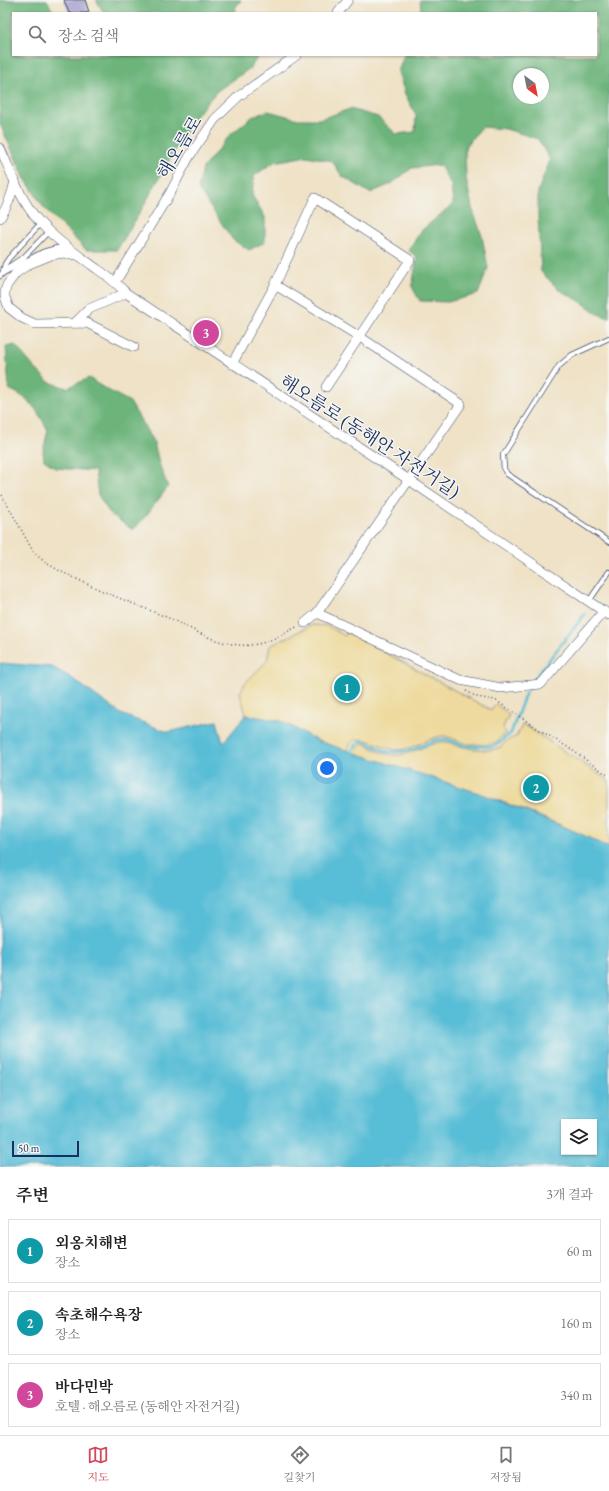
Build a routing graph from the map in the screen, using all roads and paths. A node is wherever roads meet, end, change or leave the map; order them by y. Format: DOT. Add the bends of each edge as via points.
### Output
graph roads {
  1 [pos="348,0"];
  2 [pos="339,12"];
  3 [pos="296,56"];
  4 [pos="0,148"];
  5 [pos="15,181"];
  6 [pos="0,218"];
  7 [pos="41,223"];
  8 [pos="49,231"];
  9 [pos="76,253"];
  10 [pos="1,274"];
  11 [pos="116,282"];
  12 [pos="275,285"];
  13 [pos="126,294"];
  14 [pos="75,324"];
  15 [pos="360,337"];
  16 [pos="609,338"];
  17 [pos="134,347"];
  18 [pos="232,364"];
  19 [pos="326,387"];
  20 [pos="409,480"];
  21 [pos="2,495"];
  22 [pos="609,542"];
  23 [pos="609,572"];
  24 [pos="589,601"];
  25 [pos="317,613"];
  26 [pos="606,613"];
  27 [pos="305,623"];
  28 [pos="504,707"];
  29 [pos="609,776"];
  1 -- 2 [label="street"];
  3 -- 11 [label="street, 해오름로" via="239,96 215,118 189,157"];
  4 -- 5 [label="street, 해오름로 (동해안 자전거길)"];
  5 -- 6 [label="street" via="12,195"];
  5 -- 7 [label="street, 해오름로 (동해안 자전거길)" via="24,201"];
  7 -- 8 [label="street, 해오름로 (동해안 자전거길)"];
  7 -- 10 [label="lane" via="9,258"];
  8 -- 9 [label="street, 해오름로 (동해안 자전거길)"];
  8 -- 10 [label="lane"];
  9 -- 10 [label="lane" via="63,248 50,250 35,255"];
  9 -- 11 [label="street, 해오름로 (동해안 자전거길)"];
  9 -- 14 [label="street" via="55,254 36,261 16,274 7,285 5,298 15,314 35,324"];
  11 -- 13 [label="street, 해오름로 (동해안 자전거길)"];
  12 -- 15 [label="street"];
  12 -- 15 [label="street" via="315,198 410,260"];
  12 -- 18 [label="street"];
  13 -- 14 [label="street" via="89,309"];
  13 -- 18 [label="street, 해오름로 (동해안 자전거길)"];
  14 -- 17 [label="street" via="87,323"];
  15 -- 19 [label="street"];
  15 -- 20 [label="street" via="461,404"];
  16 -- 22 [label="lane" via="572,355 559,366 502,455 507,474"];
  18 -- 20 [label="street, 해오름로 (동해안 자전거길)"];
  20 -- 24 [label="street, 해오름로 (동해안 자전거길)"];
  20 -- 25 [label="street"];
  21 -- 27 [label="path" via="21,531 40,559 56,570 102,592 206,636 232,644 258,645"];
  23 -- 24 [label="lane"];
  24 -- 26 [label="street, 해오름로 (동해안 자전거길)"];
  25 -- 26 [label="street" via="460,680 502,688 541,684"];
  25 -- 27 [label="street"];
  28 -- 29 [label="path"];
}
